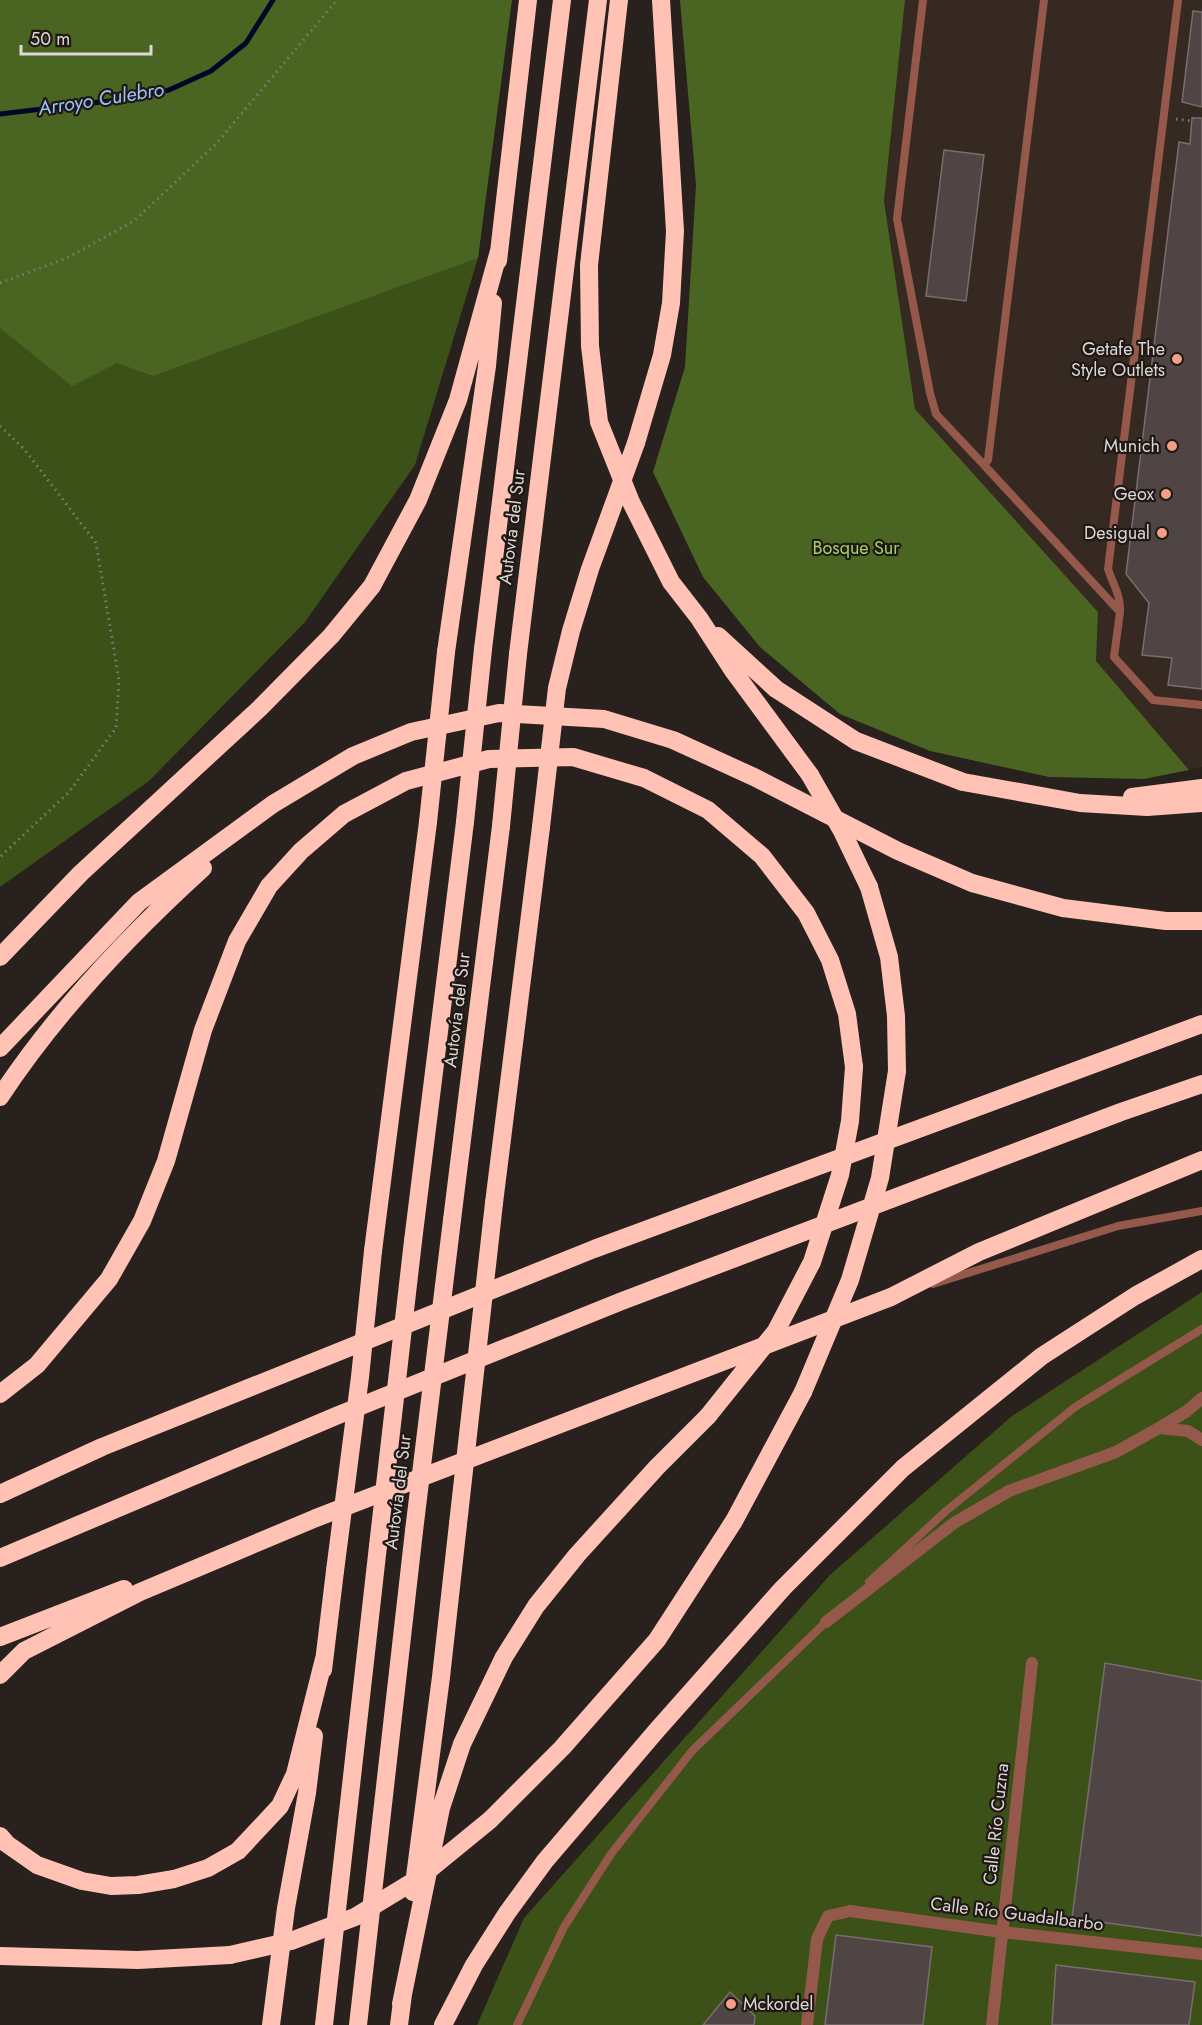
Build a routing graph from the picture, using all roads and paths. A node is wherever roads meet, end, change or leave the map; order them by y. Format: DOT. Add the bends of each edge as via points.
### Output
graph roads {
  1 [pos="337,0"];
  2 [pos="528,0"];
  3 [pos="562,0"];
  4 [pos="598,0"];
  5 [pos="619,0"];
  6 [pos="661,0"];
  7 [pos="923,0"];
  8 [pos="1044,0"];
  9 [pos="1178,0"];
  10 [pos="1164,118"];
  11 [pos="1192,121"];
  12 [pos="499,251"];
  13 [pos="0,283"];
  14 [pos="0,426"];
  15 [pos="984,465"];
  16 [pos="1120,612"];
  17 [pos="699,618"];
  18 [pos="1202,705"];
  19 [pos="1202,788"];
  20 [pos="1080,803"];
  21 [pos="1202,803"];
  22 [pos="273,804"];
  23 [pos="0,857"];
  24 [pos="1202,916"];
  25 [pos="1166,921"];
  26 [pos="1202,921"];
  27 [pos="0,957"];
  28 [pos="1202,1024"];
  29 [pos="0,1048"];
  30 [pos="1202,1084"];
  31 [pos="0,1097"];
  32 [pos="1202,1160"];
  33 [pos="1202,1211"];
  34 [pos="1202,1259"];
  35 [pos="891,1297"];
  36 [pos="1202,1329"];
  37 [pos="0,1394"];
  38 [pos="1202,1398"];
  39 [pos="1159,1428"];
  40 [pos="1202,1440"];
  41 [pos="0,1494"];
  42 [pos="316,1518"];
  43 [pos="0,1558"];
  44 [pos="826,1622"];
  45 [pos="0,1637"];
  46 [pos="324,1659"];
  47 [pos="1032,1663"];
  48 [pos="0,1675"];
  49 [pos="0,1836"];
  50 [pos="1002,1932"];
  51 [pos="1202,1954"];
  52 [pos="0,1956"];
  53 [pos="402,2004"];
  54 [pos="271,2025"];
  55 [pos="324,2025"];
  56 [pos="358,2025"];
  57 [pos="399,2025"];
  58 [pos="443,2025"];
  59 [pos="516,2025"];
  60 [pos="807,2025"];
  61 [pos="992,2025"];
  1 -- 13 [label="path" via="216,144 134,221 67,258"];
  2 -- 12 [label="highway"];
  3 -- 55 [label="highway, Autovía del Sur, bridge"];
  4 -- 56 [label="highway, Autovía del Sur, bridge"];
  5 -- 17 [label="highway" via="589,265 590,346 598,422 631,502 671,582"];
  6 -- 53 [label="highway, bridge" via="675,231 671,303 662,355 636,443 591,569 557,688"];
  7 -- 15 [label="lane" via="897,219 936,414"];
  8 -- 15 [label="lane" via="988,460"];
  9 -- 10 [label="lane"];
  10 -- 11 [label="path"];
  10 -- 16 [label="lane" via="1108,569 1121,600"];
  12 -- 27 [label="highway" via="458,399 418,500 372,586 331,636 260,708 81,873"];
  12 -- 46 [label="highway, bridge" via="487,366 446,652"];
  14 -- 23 [label="path" via="25,450 96,543 119,680 116,729 69,792"];
  15 -- 16 [label="lane"];
  16 -- 18 [label="lane" via="1114,657 1153,700"];
  17 -- 20 [label="highway" via="776,689 856,741 963,782"];
  17 -- 52 [label="highway, bridge" via="810,775 842,831 869,886 889,957 897,1071 880,1178 850,1280 803,1392 734,1521 657,1640 562,1748 490,1820 419,1878 355,1917 291,1941 230,1955 138,1960"];
  19 -- 20 [label="highway"];
  20 -- 21 [label="highway" via="1147,807"];
  22 -- 25 [label="highway" via="353,756 411,732 499,713 604,719 673,740 898,851 972,883 1063,909"];
  22 -- 29 [label="highway" via="139,902"];
  22 -- 31 [label="highway" via="153,914 88,983"];
  24 -- 25 [label="highway"];
  25 -- 26 [label="highway"];
  28 -- 41 [label="highway" via="594,1249 102,1447"];
  30 -- 43 [label="highway" via="622,1301"];
  32 -- 35 [label="highway" via="979,1252"];
  33 -- 35 [label="lane" via="1118,1226"];
  34 -- 58 [label="highway" via="1041,1356 903,1468 791,1580 545,1861 479,1956"];
  35 -- 42 [label="highway"];
  36 -- 44 [label="lane" via="1075,1407 946,1512"];
  37 -- 53 [label="highway, bridge" via="37,1365 109,1279 142,1221 166,1161 203,1030 237,941 269,886 301,851 344,814 406,781 489,759 573,757 644,778 708,810 762,856 806,913 830,960 847,1014 854,1067 850,1121 840,1174 812,1262 776,1331 708,1416 577,1555 536,1606 504,1657 462,1744 441,1808"];
  38 -- 39 [label="street"];
  39 -- 40 [label="street" via="1188,1431"];
  39 -- 44 [label="street" via="1116,1452 1009,1491 954,1523"];
  42 -- 45 [label="highway"];
  42 -- 48 [label="highway" via="140,1593 24,1651"];
  44 -- 59 [label="lane" via="692,1751 611,1854 564,1927"];
  46 -- 49 [label="highway" via="295,1774 280,1806 237,1851 208,1868 174,1879 111,1886 82,1881 37,1865"];
  46 -- 54 [label="highway"];
  47 -- 50 [label="street, Calle Río Cuzna"];
  50 -- 51 [label="street, Calle Río Guadalbarbo"];
  50 -- 60 [label="street, Calle Río Guadalbarbo" via="850,1911 828,1916 817,1939"];
  50 -- 61 [label="street, Calle Río Cuzna"];
  53 -- 57 [label="highway"];
}
